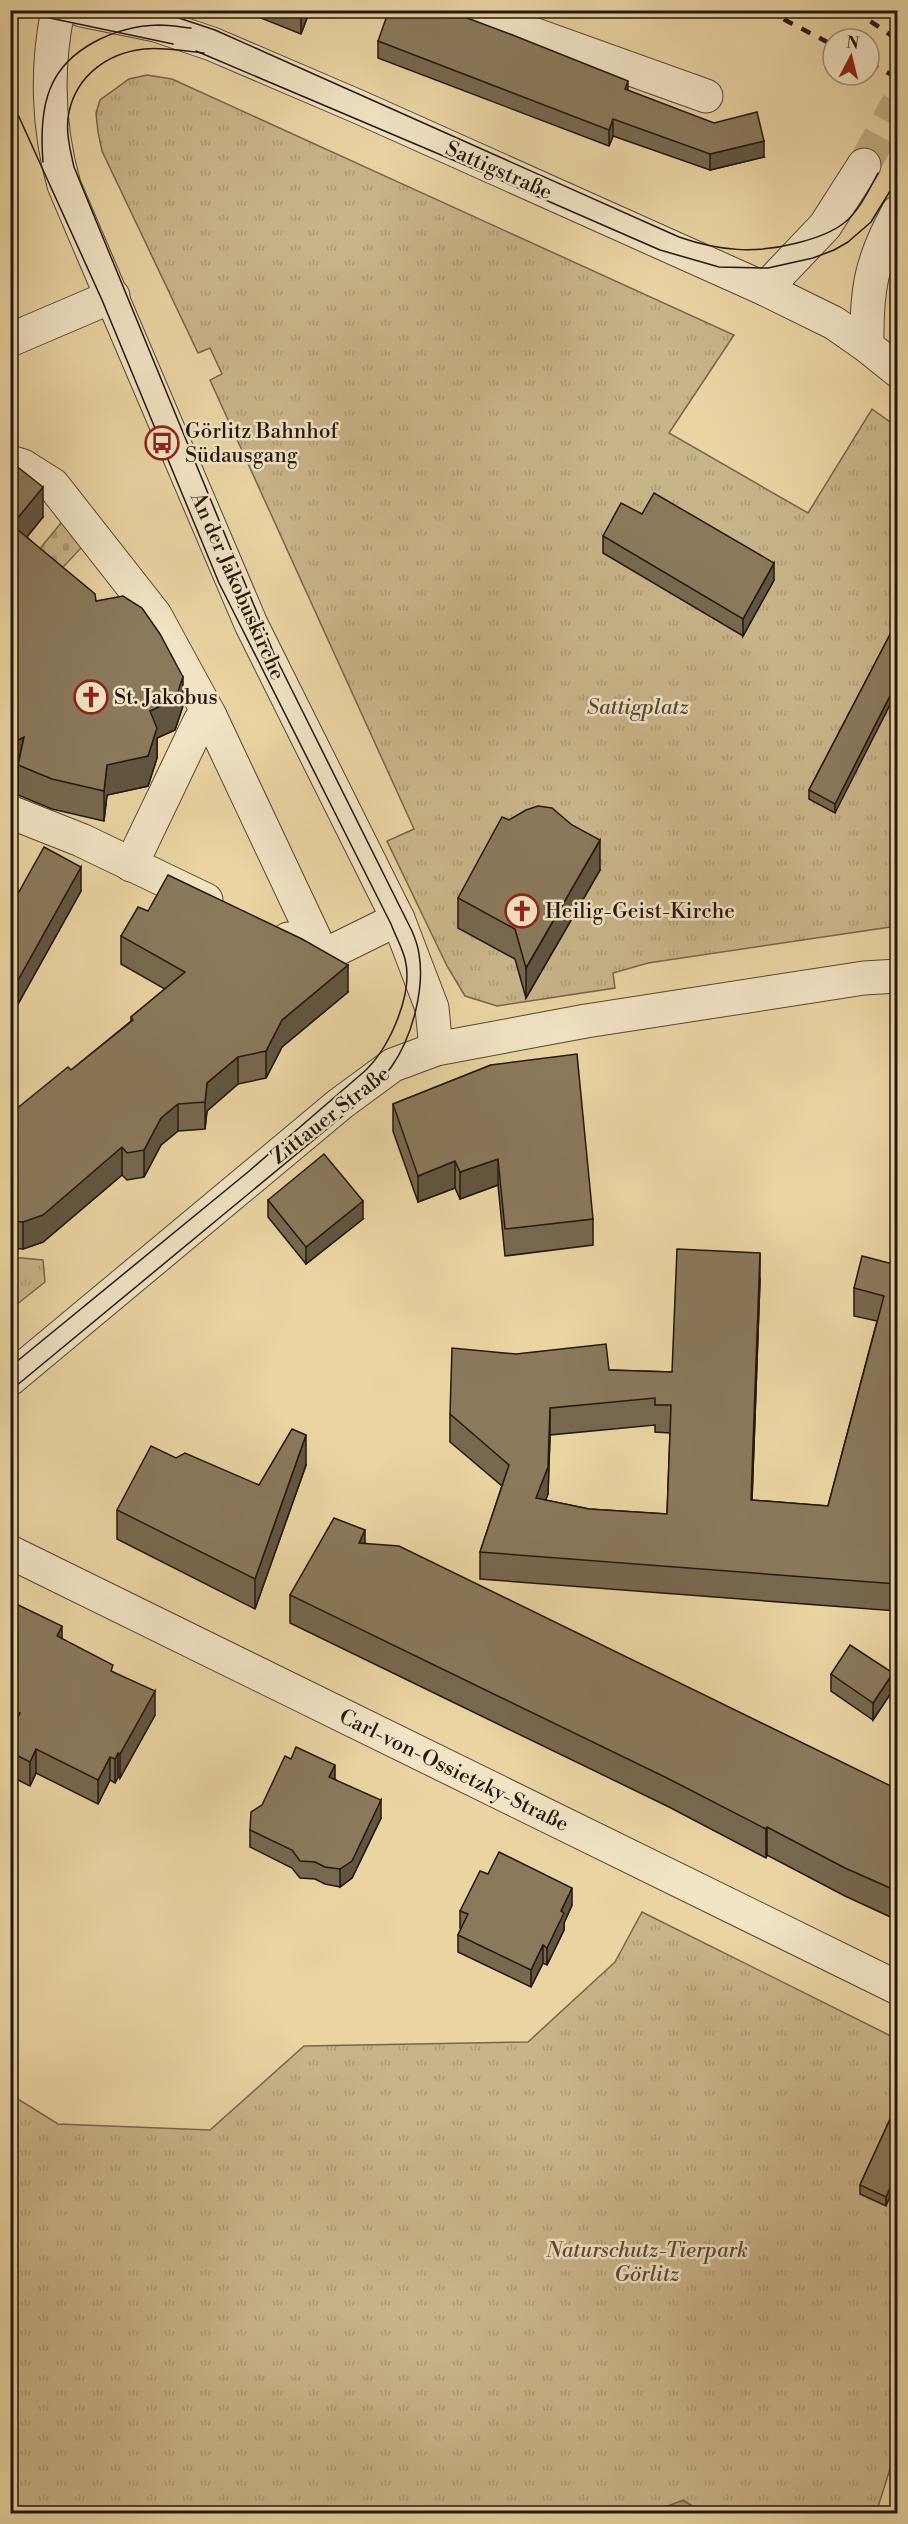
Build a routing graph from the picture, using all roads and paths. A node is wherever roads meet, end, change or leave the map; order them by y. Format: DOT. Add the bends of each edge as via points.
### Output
graph roads {
  1 [pos="58,10"];
  2 [pos="82,10"];
  3 [pos="466,10"];
  4 [pos="706,96"];
  5 [pos="864,165"];
  6 [pos="897,212"];
  7 [pos="765,289"];
  8 [pos="113,296"];
  9 [pos="10,340"];
  10 [pos="867,346"];
  11 [pos="897,371"];
  12 [pos="10,462"];
  13 [pos="210,716"];
  14 [pos="10,812"];
  15 [pos="131,865"];
  16 [pos="398,919"];
  17 [pos="323,956"];
  18 [pos="897,976"];
  19 [pos="436,1049"];
  20 [pos="10,1379"];
  21 [pos="10,1552"];
  22 [pos="897,1988"];
  1 -- 8 [label="street, An der Jakobuskirche" via="50,88 58,162 64,185"];
  2 -- 7 [label="street, Sattigstraße" via="156,25 212,44"];
  3 -- 4 [label="street"];
  5 -- 7 [label="street" via="825,226"];
  6 -- 10 [label="street" via="874,259 868,288"];
  7 -- 10 [label="street, Sattigstraße" via="834,323"];
  8 -- 9 [label="street"];
  8 -- 16 [label="street, An der Jakobuskirche" via="251,624"];
  10 -- 11 [label="street, Sattigstraße"];
  12 -- 13 [label="street" via="53,485 147,605"];
  13 -- 15 [label="street" via="200,721"];
  13 -- 17 [label="street"];
  14 -- 15 [label="street"];
  15 -- 17 [label="street"];
  16 -- 17 [label="street"];
  16 -- 19 [label="street, An der Jakobuskirche" via="432,1008"];
  18 -- 19 [label="street, Zittauer Straße" via="586,1021"];
  19 -- 20 [label="street, Zittauer Straße" via="393,1065 364,1084"];
  21 -- 22 [label="street, Carl-von-Ossietzky-Straße"];
}
